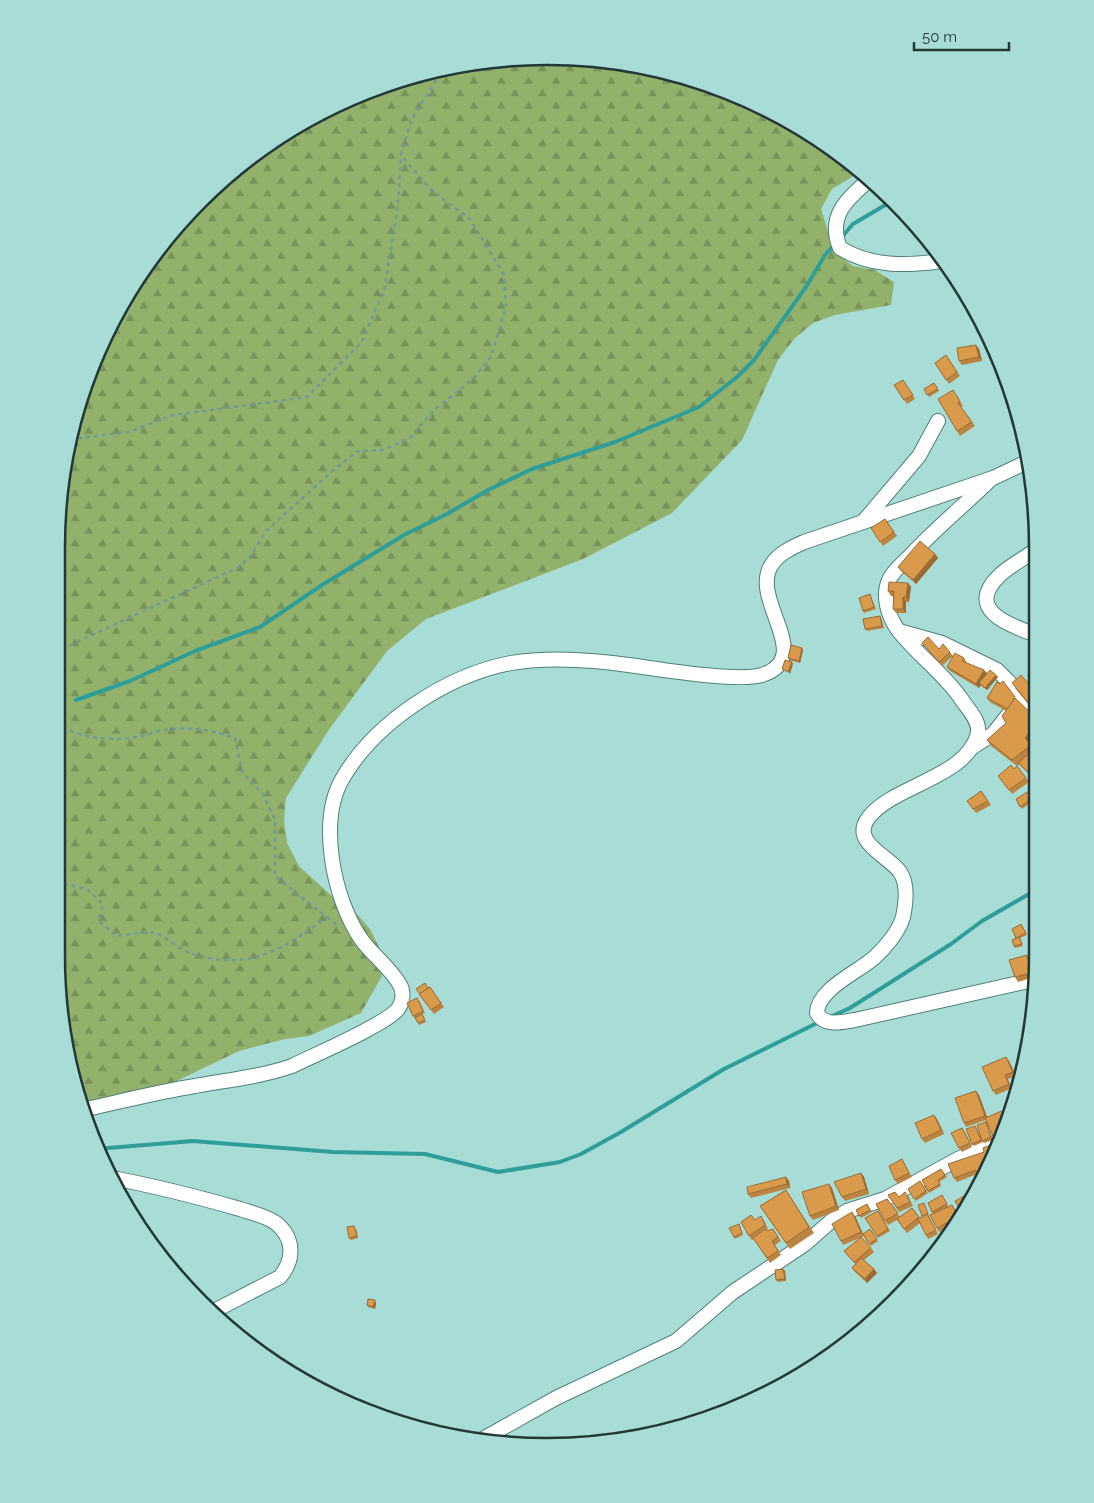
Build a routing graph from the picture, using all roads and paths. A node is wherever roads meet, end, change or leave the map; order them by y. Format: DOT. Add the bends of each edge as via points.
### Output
graph roads {
  1 [pos="437,78"];
  2 [pos="401,154"];
  3 [pos="864,184"];
  4 [pos="935,261"];
  5 [pos="938,421"];
  6 [pos="77,438"];
  7 [pos="1022,464"];
  8 [pos="992,478"];
  9 [pos="862,523"];
  10 [pos="1029,554"];
  11 [pos="899,631"];
  12 [pos="1029,632"];
  13 [pos="65,649"];
  14 [pos="1029,706"];
  15 [pos="1008,715"];
  16 [pos="65,729"];
  17 [pos="970,749"];
  18 [pos="65,884"];
  19 [pos="327,917"];
  20 [pos="342,929"];
  21 [pos="1028,981"];
  22 [pos="90,1108"];
  23 [pos="990,1145"];
  24 [pos="121,1180"];
  25 [pos="219,1309"];
  26 [pos="491,1435"];
  1 -- 2 [label="path" via="411,121"];
  2 -- 6 [label="path" via="398,206 384,291 362,343 307,397 173,415 129,432"];
  2 -- 13 [label="path" via="431,190 470,219 504,275 506,308 492,357 472,380 434,410 409,438 382,450 358,451 336,468 266,531 251,556 239,567"];
  3 -- 4 [label="street" via="850,196 841,211 834,234 840,248 868,260 892,264"];
  5 -- 9 [label="street" via="920,456"];
  7 -- 8 [label="street"];
  8 -- 9 [label="street"];
  8 -- 11 [label="street" via="893,573 887,603"];
  9 -- 22 [label="street" via="804,542 785,552 771,565 766,589 781,632 784,653 774,669 762,675 720,675 593,660 513,663 468,677 404,711 370,742 343,776 330,811 329,830 336,876 352,924 402,990 402,999 396,1010 376,1025 278,1071"];
  10 -- 12 [label="street" via="998,576 987,596 991,613"];
  11 -- 14 [label="street" via="942,643 997,670"];
  11 -- 17 [label="street" via="947,679 976,720 978,733"];
  15 -- 17 [label="street" via="993,734"];
  16 -- 19 [label="path" via="98,738 129,738 171,729 213,730 235,738 242,772 263,794 275,820 275,876"];
  17 -- 21 [label="street" via="948,768 887,802 866,821 864,834 867,842 903,878 904,914 883,949 836,985 820,1004 817,1013 829,1022 855,1020"];
  18 -- 19 [label="path" via="86,889 104,904 99,921 116,936 154,933 186,951 222,961 255,958 292,943"];
  19 -- 20 [label="path"];
  23 -- 26 [label="street" via="894,1195 847,1211 805,1244 733,1292 676,1341 556,1398"];
  24 -- 25 [label="street" via="252,1213 275,1223 284,1233 291,1245 287,1269 280,1277"];
}
